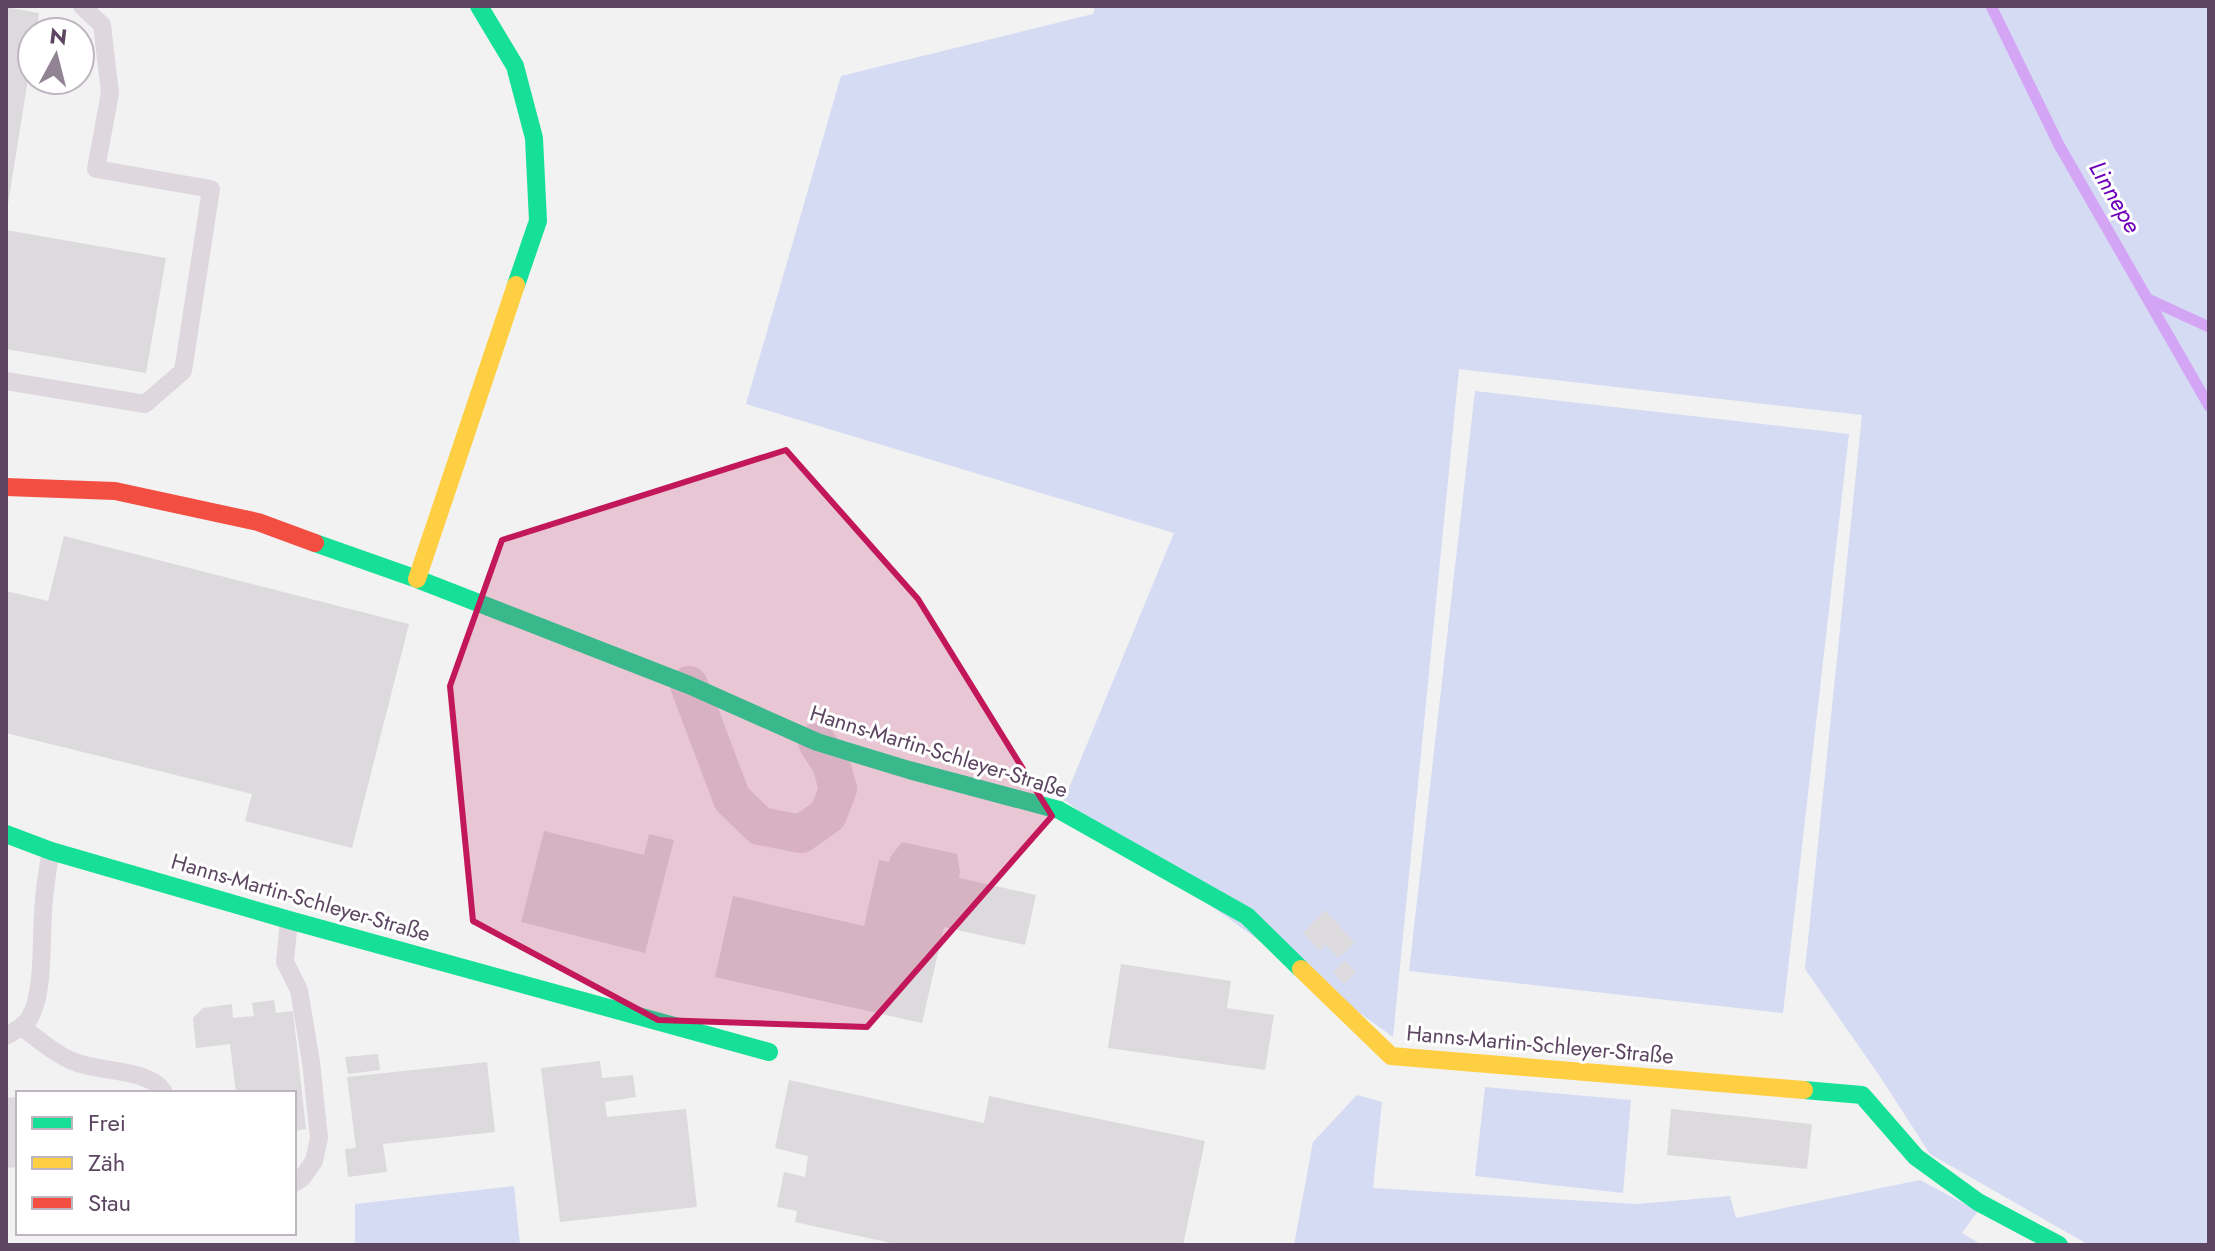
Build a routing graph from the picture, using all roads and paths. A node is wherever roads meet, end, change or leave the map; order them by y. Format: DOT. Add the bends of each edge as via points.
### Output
graph roads {
  1 [pos="82,6"];
  2 [pos="479,6"];
  3 [pos="6,381"];
  4 [pos="6,487"];
  5 [pos="417,579"];
  6 [pos="689,685"];
  7 [pos="817,742"];
  8 [pos="6,834"];
  9 [pos="51,851"];
  10 [pos="289,920"];
  11 [pos="14,1032"];
  12 [pos="769,1052"];
  13 [pos="163,1091"];
  14 [pos="296,1182"];
  15 [pos="2059,1245"];
  1 -- 3 [label="lane" via="102,25 110,93 96,169 211,189 183,371 145,404"];
  2 -- 5 [label="street" via="515,66 534,138 538,221"];
  4 -- 5 [label="street, Hanns-Martin-Schleyer-Straße" via="115,491 258,522"];
  5 -- 6 [label="street, Hanns-Martin-Schleyer-Straße"];
  6 -- 7 [label="street, Hanns-Martin-Schleyer-Straße"];
  6 -- 7 [label="street" via="732,799 760,826 801,834 828,815 838,789"];
  7 -- 15 [label="street, Hanns-Martin-Schleyer-Straße" via="1059,810 1247,916 1391,1056 1862,1095 1916,1157 1978,1202"];
  8 -- 9 [label="street, Hanns-Martin-Schleyer-Straße"];
  9 -- 10 [label="street, Hanns-Martin-Schleyer-Straße"];
  9 -- 11 [label="lane" via="35,1004 30,1018"];
  10 -- 12 [label="street, Hanns-Martin-Schleyer-Straße"];
  10 -- 14 [label="lane" via="285,962 299,990 319,1138 314,1161"];
  11 -- 13 [label="lane" via="76,1063 145,1078"];
}
